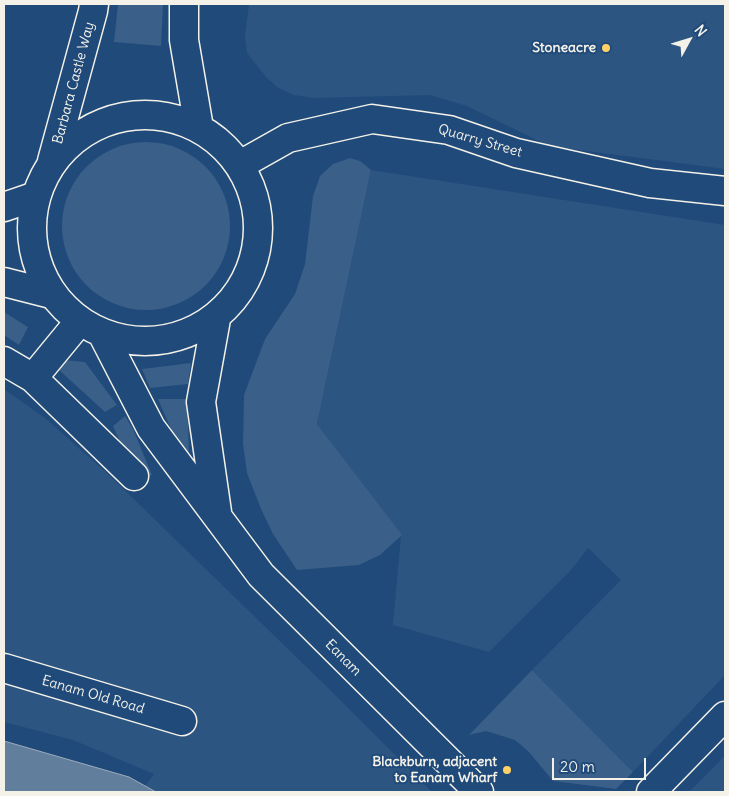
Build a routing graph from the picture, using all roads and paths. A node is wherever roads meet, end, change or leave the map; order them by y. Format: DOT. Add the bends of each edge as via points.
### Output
graph roads {
  1 [pos="94,4"];
  2 [pos="184,4"];
  3 [pos="199,128"];
  4 [pos="52,162"];
  5 [pos="240,165"];
  6 [pos="725,191"];
  7 [pos="36,196"];
  8 [pos="4,207"];
  9 [pos="4,282"];
  10 [pos="51,294"];
  11 [pos="216,319"];
  12 [pos="79,322"];
  13 [pos="103,335"];
  14 [pos="4,361"];
  15 [pos="33,378"];
  16 [pos="134,476"];
  17 [pos="217,515"];
  18 [pos="4,668"];
  19 [pos="725,716"];
  20 [pos="182,721"];
  21 [pos="479,792"];
  22 [pos="651,792"];
  1 -- 4 [label="main road, Barbara Castle Way"];
  2 -- 3 [label="main road" via="184,40"];
  3 -- 4 [label="main road" via="171,117 141,114 112,119 79,136"];
  3 -- 5 [label="main road"];
  4 -- 7 [label="main road"];
  5 -- 6 [label="main road, Quarry Street" via="288,138 372,119 449,130 516,152 650,183"];
  5 -- 11 [label="main road" via="258,214 257,253 242,290"];
  7 -- 8 [label="main road"];
  7 -- 10 [label="main road" via="31,229 36,263"];
  9 -- 10 [label="main road"];
  10 -- 12 [label="main road"];
  11 -- 13 [label="main road" via="162,342"];
  11 -- 17 [label="main road, Eanam" via="201,402"];
  12 -- 13 [label="main road"];
  12 -- 15 [label="main road"];
  13 -- 17 [label="main road, Eanam" via="151,428"];
  14 -- 15 [label="main road"];
  15 -- 16 [label="main road"];
  17 -- 21 [label="main road, Eanam" via="261,575"];
  18 -- 20 [label="main road, Eanam Old Road"];
  19 -- 22 [label="main road"];
}
